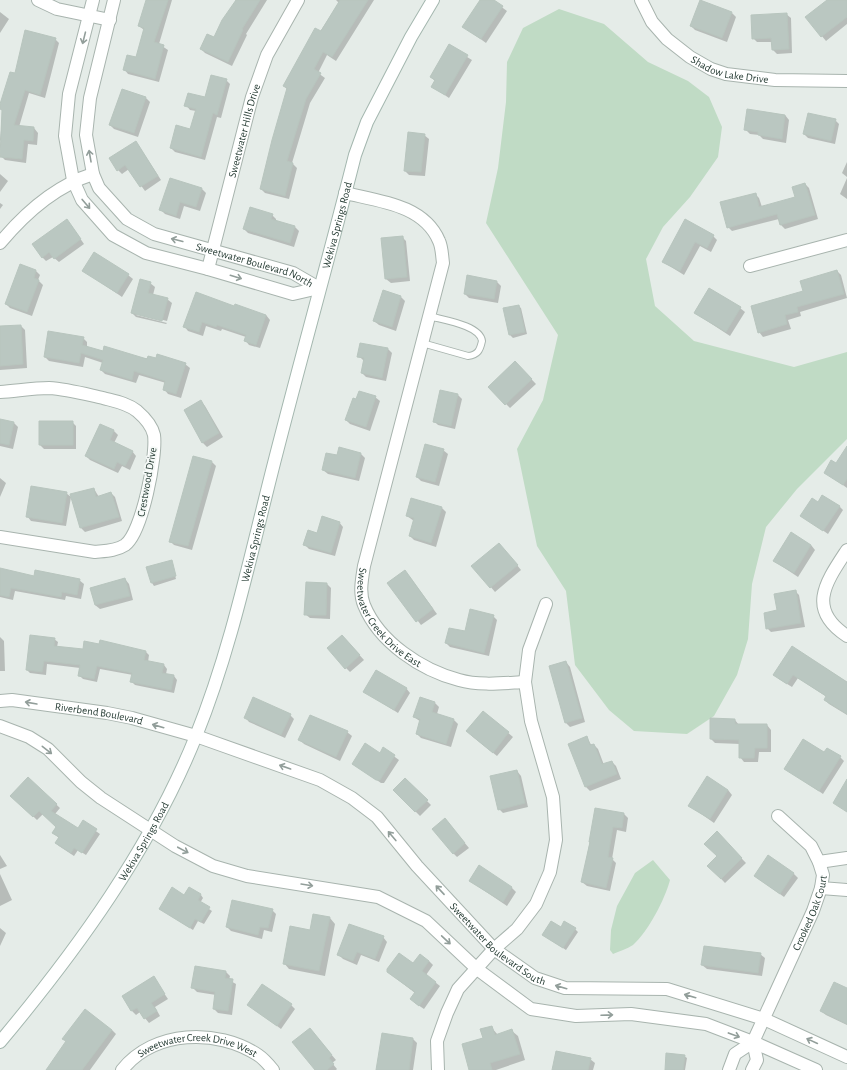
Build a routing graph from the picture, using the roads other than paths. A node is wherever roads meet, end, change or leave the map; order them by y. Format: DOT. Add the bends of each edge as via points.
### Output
graph roads {
  1 [pos="38,0"];
  2 [pos="93,0"];
  3 [pos="114,0"];
  4 [pos="298,0"];
  5 [pos="433,0"];
  6 [pos="641,0"];
  7 [pos="89,15"];
  8 [pos="110,20"];
  9 [pos="847,80"];
  10 [pos="93,174"];
  11 [pos="73,180"];
  12 [pos="345,193"];
  13 [pos="847,240"];
  14 [pos="0,243"];
  15 [pos="213,249"];
  16 [pos="750,266"];
  17 [pos="208,269"];
  18 [pos="319,288"];
  19 [pos="429,316"];
  20 [pos="422,343"];
  21 [pos="0,392"];
  22 [pos="0,537"];
  23 [pos="847,550"];
  24 [pos="546,604"];
  25 [pos="847,636"];
  26 [pos="525,682"];
  27 [pos="0,701"];
  28 [pos="0,726"];
  29 [pos="196,736"];
  30 [pos="778,816"];
  31 [pos="150,829"];
  32 [pos="847,858"];
  33 [pos="819,862"];
  34 [pos="821,888"];
  35 [pos="847,890"];
  36 [pos="494,948"];
  37 [pos="477,969"];
  38 [pos="764,1019"];
  39 [pos="0,1042"];
  40 [pos="753,1042"];
  41 [pos="847,1057"];
  42 [pos="122,1070"];
  43 [pos="273,1070"];
  44 [pos="438,1070"];
  45 [pos="729,1070"];
  46 [pos="752,1070"];
  47 [pos="816,1070"];
  1 -- 7 [label="street" via="57,9"];
  2 -- 7 [label="street, Sweetwater Boulevard North"];
  3 -- 8 [label="street, Sweetwater Boulevard North"];
  4 -- 15 [label="street, Sweetwater Hills Drive" via="267,55 252,97"];
  5 -- 12 [label="street, Wekiva Springs Road" via="367,122"];
  6 -- 9 [label="street, Shadow Lake Drive" via="652,22 667,39 690,57 726,74 775,80"];
  7 -- 8 [label="street"];
  7 -- 11 [label="street, Sweetwater Boulevard North, one-way" via="69,94 65,136"];
  10 -- 8 [label="street, Sweetwater Boulevard North, one-way" via="86,135 90,98"];
  10 -- 11 [label="street"];
  15 -- 10 [label="street, Sweetwater Boulevard North, one-way" via="154,234 127,219 100,188"];
  11 -- 14 [label="street" via="42,201 15,224"];
  11 -- 17 [label="street, Sweetwater Boulevard North, one-way" via="82,200 113,235 146,253"];
  12 -- 18 [label="street, Wekiva Springs Road"];
  12 -- 19 [label="street, Sweetwater Creek Drive East" via="400,207 418,215 432,228 440,242 443,263"];
  13 -- 16 [label="street"];
  15 -- 17 [label="street, Sweetwater Hills Drive"];
  15 -- 18 [label="street, Sweetwater Boulevard North" via="293,273"];
  17 -- 18 [label="street, Sweetwater Boulevard North, one-way" via="293,294"];
  18 -- 29 [label="street, Wekiva Springs Road" via="244,581 221,664"];
  19 -- 20 [label="street, Sweetwater Creek Drive East"];
  19 -- 20 [label="lane" via="469,327 479,333 482,341 478,352 468,356"];
  20 -- 26 [label="street, Sweetwater Creek Drive East" via="364,566 360,586 363,604 378,629 394,645 429,669 459,681 488,684"];
  21 -- 22 [label="street, Crestwood Drive" via="47,388 70,390 122,403 136,410 147,420 153,434 155,449 141,520 125,545 110,551 95,552"];
  23 -- 25 [label="street" via="827,580 822,607 828,619"];
  24 -- 26 [label="street" via="529,650"];
  26 -- 36 [label="street" via="531,721 553,797 556,840 550,872 536,904 517,929"];
  29 -- 27 [label="street, Riverbend Boulevard, one-way" via="107,713 12,700"];
  28 -- 31 [label="street, one-way" via="29,737 48,749 81,782"];
  29 -- 31 [label="street, Wekiva Springs Road"];
  36 -- 29 [label="street, Sweetwater Boulevard South, one-way" via="418,866 377,817 352,798 320,780"];
  30 -- 33 [label="street, Crooked Oak Court" via="811,846"];
  31 -- 37 [label="street, one-way" via="213,866 247,876 378,897 426,921"];
  31 -- 39 [label="street, Wekiva Springs Road" via="98,915 40,994"];
  32 -- 33 [label="street"];
  33 -- 34 [label="street, Crooked Oak Court" via="823,875"];
  34 -- 35 [label="street"];
  34 -- 38 [label="street, Crooked Oak Court"];
  36 -- 37 [label="street"];
  38 -- 36 [label="street, Sweetwater Boulevard South, one-way" via="667,989 565,988 535,978"];
  37 -- 40 [label="street, one-way" via="531,1009 576,1016 631,1014 706,1024"];
  37 -- 44 [label="street" via="458,990 446,1013 438,1041"];
  38 -- 40 [label="street, Crooked Oak Court"];
  41 -- 38 [label="street, Sweetwater Boulevard South, one-way"];
  40 -- 45 [label="street" via="736,1054"];
  40 -- 46 [label="street" via="757,1060"];
  40 -- 47 [label="street"];
  42 -- 43 [label="street, Sweetwater Creek Drive West" via="148,1048 174,1039 200,1037 222,1039 240,1045 260,1056"];
}
